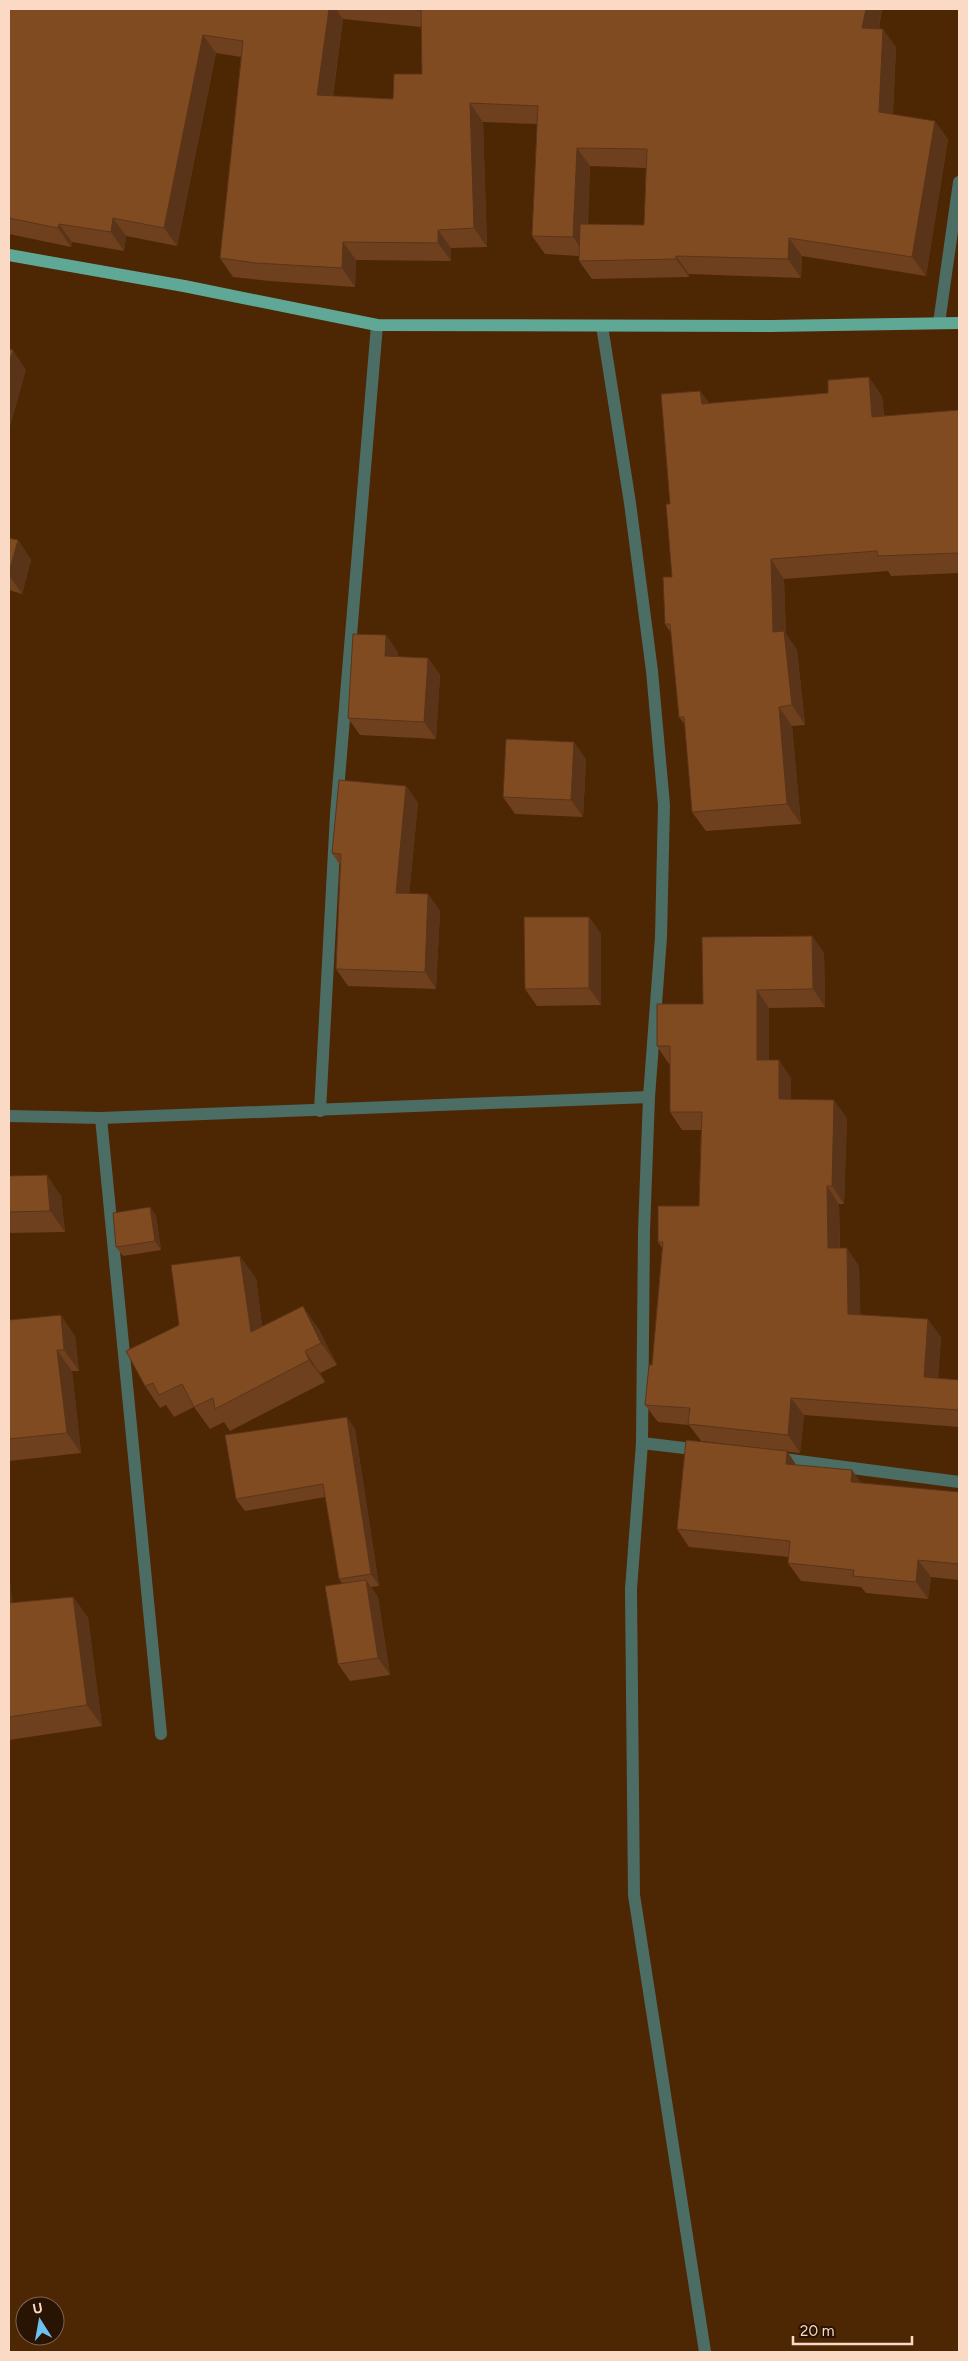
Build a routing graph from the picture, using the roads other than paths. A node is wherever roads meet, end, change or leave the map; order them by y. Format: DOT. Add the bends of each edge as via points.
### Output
graph roads {
  1 [pos="959,182"];
  2 [pos="9,255"];
  3 [pos="939,323"];
  4 [pos="959,323"];
  5 [pos="378,325"];
  6 [pos="602,326"];
  7 [pos="649,1097"];
  8 [pos="320,1111"];
  9 [pos="9,1116"];
  10 [pos="101,1118"];
  11 [pos="642,1443"];
  12 [pos="709,1451"];
  13 [pos="768,1457"];
  14 [pos="959,1482"];
  15 [pos="161,1734"];
  16 [pos="705,2352"];
  1 -- 3 [label="street"];
  2 -- 5 [label="main road"];
  3 -- 4 [label="main road"];
  3 -- 6 [label="main road"];
  5 -- 6 [label="main road"];
  5 -- 8 [label="street" via="336,814"];
  6 -- 7 [label="street" via="629,493 651,661 664,806 661,937"];
  7 -- 8 [label="street"];
  7 -- 11 [label="street"];
  8 -- 10 [label="street"];
  9 -- 10 [label="street"];
  10 -- 15 [label="street"];
  11 -- 12 [label="street"];
  11 -- 16 [label="street" via="631,1589 634,1895"];
  13 -- 14 [label="street"];
}
